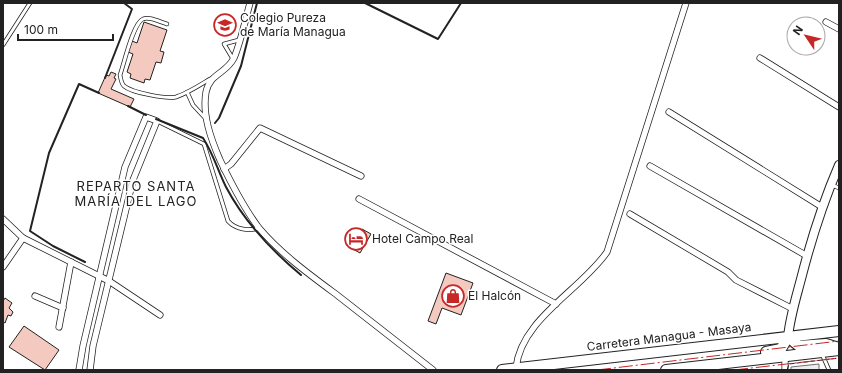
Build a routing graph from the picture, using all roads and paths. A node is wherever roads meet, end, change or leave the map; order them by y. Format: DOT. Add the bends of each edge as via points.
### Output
graph roads {
  1 [pos="30,3"];
  2 [pos="250,3"];
  3 [pos="686,3"];
  4 [pos="826,22"];
  5 [pos="167,24"];
  6 [pos="839,29"];
  7 [pos="239,40"];
  8 [pos="3,45"];
  9 [pos="234,58"];
  10 [pos="760,58"];
  11 [pos="210,79"];
  12 [pos="186,92"];
  13 [pos="839,107"];
  14 [pos="669,112"];
  15 [pos="157,121"];
  16 [pos="208,121"];
  17 [pos="839,165"];
  18 [pos="650,166"];
  19 [pos="224,169"];
  20 [pos="361,176"];
  21 [pos="831,185"];
  22 [pos="839,188"];
  23 [pos="359,199"];
  24 [pos="822,207"];
  25 [pos="630,214"];
  26 [pos="3,219"];
  27 [pos="260,228"];
  28 [pos="23,238"];
  29 [pos="807,256"];
  30 [pos="71,262"];
  31 [pos="3,268"];
  32 [pos="98,275"];
  33 [pos="109,281"];
  34 [pos="35,296"];
  35 [pos="556,304"];
  36 [pos="63,308"];
  37 [pos="793,309"];
  38 [pos="160,315"];
  39 [pos="59,327"];
  40 [pos="839,331"];
  41 [pos="788,337"];
  42 [pos="839,349"];
  43 [pos="821,352"];
  44 [pos="785,356"];
  45 [pos="424,363"];
  46 [pos="727,365"];
  47 [pos="516,368"];
  48 [pos="79,370"];
  49 [pos="90,370"];
  50 [pos="423,370"];
  51 [pos="433,370"];
  52 [pos="502,370"];
  53 [pos="666,370"];
  54 [pos="785,370"];
  55 [pos="829,370"];
  1 -- 8 [label="lane"];
  2 -- 7 [label="street"];
  3 -- 35 [label="street" via="607,252"];
  4 -- 6 [label="street"];
  5 -- 12 [label="lane" via="148,18 136,25 120,75 121,82 132,90 165,98 176,97"];
  7 -- 9 [label="street"];
  7 -- 9 [label="lane" via="224,44"];
  9 -- 11 [label="street" via="228,67"];
  10 -- 13 [label="street"];
  11 -- 12 [label="lane"];
  11 -- 16 [label="street" via="205,104"];
  12 -- 16 [label="lane" via="193,105"];
  14 -- 24 [label="street"];
  15 -- 27 [label="lane" via="204,144 228,221 232,226 250,230"];
  15 -- 32 [label="street" via="146,116 125,167"];
  15 -- 33 [label="street" via="133,180"];
  16 -- 19 [label="street" via="212,143"];
  17 -- 21 [label="street"];
  18 -- 29 [label="street"];
  19 -- 20 [label="street" via="260,128"];
  19 -- 27 [label="street" via="236,194"];
  21 -- 22 [label="lane"];
  21 -- 24 [label="street"];
  23 -- 35 [label="street"];
  24 -- 29 [label="street"];
  25 -- 37 [label="street" via="728,272 736,280"];
  26 -- 28 [label="street"];
  27 -- 45 [label="street" via="297,265"];
  28 -- 30 [label="street"];
  28 -- 31 [label="street"];
  29 -- 37 [label="street"];
  30 -- 32 [label="street"];
  30 -- 36 [label="street"];
  32 -- 33 [label="street"];
  32 -- 48 [label="street"];
  33 -- 38 [label="street"];
  33 -- 49 [label="street" via="93,346"];
  34 -- 36 [label="street"];
  35 -- 47 [label="street" via="524,340 517,355"];
  36 -- 39 [label="street"];
  37 -- 41 [label="street"];
  40 -- 41 [label="highway, Carretera Managua - Masaya"];
  41 -- 42 [label="highway" via="799,346 826,344"];
  41 -- 46 [label="highway" via="780,350 742,356"];
  41 -- 47 [label="highway, Carretera Managua - Masaya"];
  42 -- 43 [label="highway"];
  43 -- 44 [label="highway"];
  43 -- 55 [label="lane"];
  44 -- 46 [label="highway"];
  44 -- 54 [label="street"];
  45 -- 50 [label="street"];
  45 -- 51 [label="street"];
  46 -- 53 [label="highway"];
  47 -- 52 [label="highway, Carretera Managua - Masaya"];
}
